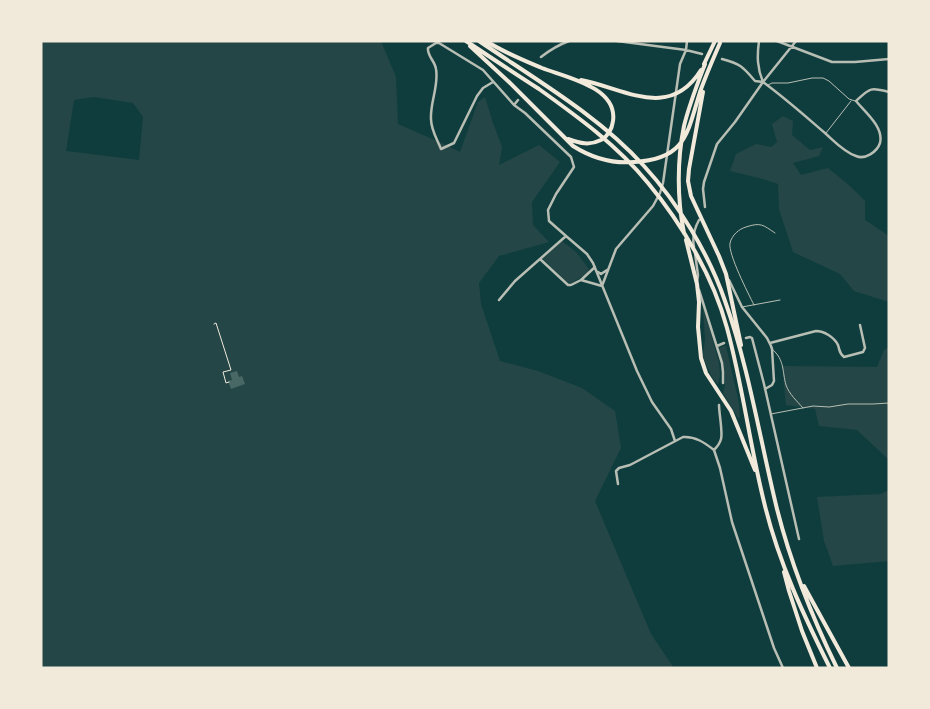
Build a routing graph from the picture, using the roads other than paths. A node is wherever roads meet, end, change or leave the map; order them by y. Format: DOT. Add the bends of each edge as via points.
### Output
graph roads {
  1 [pos="465,41"];
  2 [pos="479,41"];
  3 [pos="569,41"];
  4 [pos="617,41"];
  5 [pos="687,41"];
  6 [pos="759,41"];
  7 [pos="777,41"];
  8 [pos="796,41"];
  9 [pos="488,42"];
  10 [pos="718,42"];
  11 [pos="792,47"];
  12 [pos="686,50"];
  13 [pos="702,54"];
  14 [pos="542,57"];
  15 [pos="889,58"];
  16 [pos="722,59"];
  17 [pos="704,64"];
  18 [pos="706,74"];
  19 [pos="576,79"];
  20 [pos="493,82"];
  21 [pos="764,82"];
  22 [pos="768,85"];
  23 [pos="889,92"];
  24 [pos="518,100"];
  25 [pos="851,100"];
  26 [pos="856,101"];
  27 [pos="514,105"];
  28 [pos="825,133"];
  29 [pos="566,139"];
  30 [pos="705,206"];
  31 [pos="699,220"];
  32 [pos="775,233"];
  33 [pos="566,236"];
  34 [pos="540,258"];
  35 [pos="596,269"];
  36 [pos="608,270"];
  37 [pos="727,275"];
  38 [pos="581,280"];
  39 [pos="697,284"];
  40 [pos="602,286"];
  41 [pos="499,300"];
  42 [pos="780,300"];
  43 [pos="754,305"];
  44 [pos="742,307"];
  45 [pos="860,325"];
  46 [pos="746,338"];
  47 [pos="724,343"];
  48 [pos="770,343"];
  49 [pos="717,346"];
  50 [pos="772,349"];
  51 [pos="723,383"];
  52 [pos="765,389"];
  53 [pos="751,396"];
  54 [pos="889,403"];
  55 [pos="719,405"];
  56 [pos="804,408"];
  57 [pos="771,414"];
  58 [pos="676,441"];
  59 [pos="714,450"];
  60 [pos="759,480"];
  61 [pos="618,484"];
  62 [pos="799,538"];
  63 [pos="781,560"];
  64 [pos="794,567"];
  65 [pos="783,668"];
  66 [pos="817,668"];
  67 [pos="830,668"];
  68 [pos="838,668"];
  69 [pos="849,668"];
  1 -- 29 [label="highway"];
  1 -- 60 [label="highway" via="597,132 648,182 674,218 703,266 727,327"];
  2 -- 53 [label="highway" via="589,115 624,146 662,187 714,272 734,327"];
  3 -- 14 [label="street"];
  4 -- 12 [label="street"];
  5 -- 12 [label="street"];
  6 -- 21 [label="street" via="758,64"];
  7 -- 11 [label="street"];
  8 -- 11 [label="street"];
  9 -- 19 [label="highway" via="543,68"];
  10 -- 17 [label="highway"];
  10 -- 18 [label="highway"];
  11 -- 15 [label="street" via="832,62"];
  11 -- 21 [label="street"];
  12 -- 13 [label="street"];
  12 -- 36 [label="street" via="680,64 660,193 653,206 616,249"];
  16 -- 21 [label="street" via="736,62 755,81"];
  17 -- 19 [label="highway" via="684,89 653,99"];
  17 -- 39 [label="highway" via="684,127 680,159 684,230"];
  18 -- 29 [label="highway" via="686,136 664,157 620,163 602,160 586,154"];
  18 -- 37 [label="highway" via="689,169 689,189"];
  19 -- 29 [label="highway" via="606,98 613,113 613,123 608,135 595,142 583,144"];
  20 -- 20 [label="street" via="482,70 439,43 428,48 437,78 431,121 441,149 454,143 477,96"];
  20 -- 27 [label="street"];
  21 -- 22 [label="street"];
  21 -- 30 [label="street" via="714,149 704,182"];
  22 -- 25 [label="lane" via="823,78"];
  22 -- 28 [label="street"];
  23 -- 26 [label="street" via="870,89"];
  24 -- 27 [label="street"];
  25 -- 26 [label="lane"];
  25 -- 28 [label="lane"];
  26 -- 28 [label="street" via="877,126 878,147 862,158 851,154"];
  27 -- 33 [label="street" via="571,157 574,167 548,210 549,222"];
  31 -- 39 [label="street" via="693,242"];
  32 -- 43 [label="lane" via="756,224 738,231 731,241 730,249 738,272"];
  33 -- 34 [label="street"];
  33 -- 35 [label="street" via="587,254"];
  34 -- 38 [label="street" via="568,285"];
  34 -- 41 [label="street" via="514,281"];
  35 -- 36 [label="street" via="600,274"];
  35 -- 38 [label="street"];
  35 -- 40 [label="street"];
  36 -- 40 [label="street"];
  37 -- 44 [label="street"];
  37 -- 53 [label="highway"];
  38 -- 40 [label="street"];
  39 -- 49 [label="street"];
  39 -- 60 [label="highway" via="701,358 706,373 731,411"];
  40 -- 58 [label="street" via="646,392"];
  42 -- 43 [label="lane"];
  43 -- 44 [label="lane"];
  44 -- 48 [label="street"];
  45 -- 48 [label="street" via="865,350 844,356 835,341 820,331"];
  46 -- 52 [label="street" via="752,338"];
  47 -- 49 [label="street"];
  48 -- 50 [label="street"];
  49 -- 51 [label="street"];
  50 -- 52 [label="street" via="774,381"];
  50 -- 56 [label="lane" via="781,360 787,388"];
  52 -- 57 [label="street"];
  53 -- 64 [label="highway" via="777,510"];
  54 -- 56 [label="lane"];
  55 -- 59 [label="street" via="722,434"];
  56 -- 57 [label="lane"];
  57 -- 62 [label="street"];
  58 -- 59 [label="street" via="683,437 696,438"];
  58 -- 61 [label="street" via="617,469"];
  59 -- 65 [label="street" via="732,522"];
  60 -- 63 [label="highway"];
  63 -- 66 [label="highway" via="802,631"];
  63 -- 67 [label="highway"];
  64 -- 68 [label="highway"];
  64 -- 69 [label="highway"];
}
